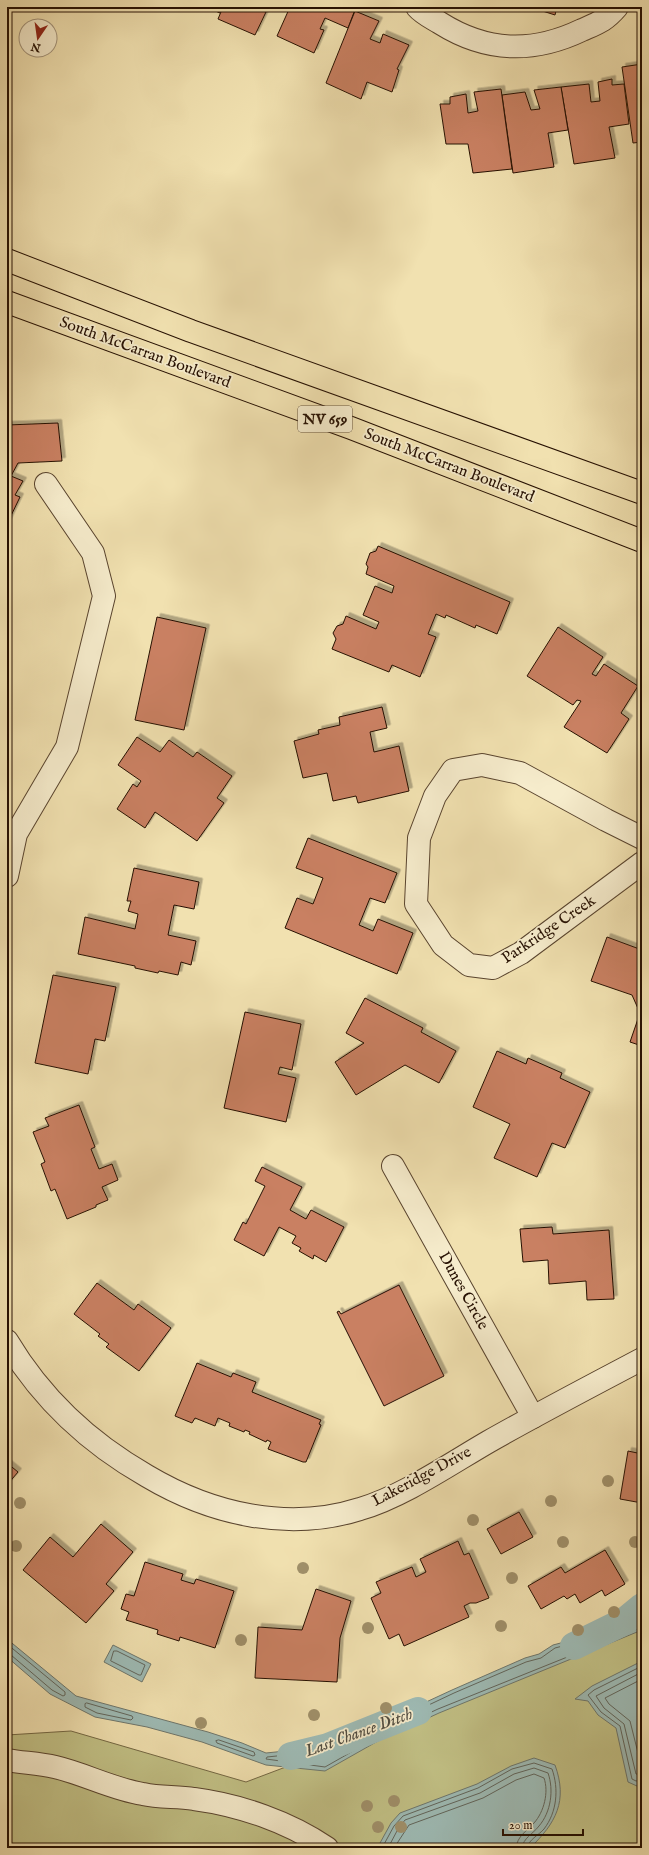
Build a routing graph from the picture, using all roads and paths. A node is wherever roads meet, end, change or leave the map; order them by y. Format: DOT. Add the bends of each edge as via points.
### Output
graph roads {
  1 [pos="417,7"];
  2 [pos="617,7"];
  3 [pos="7,260"];
  4 [pos="7,302"];
  5 [pos="46,484"];
  6 [pos="642,493"];
  7 [pos="642,541"];
  8 [pos="642,838"];
  9 [pos="642,863"];
  10 [pos="7,876"];
  11 [pos="393,1166"];
  12 [pos="7,1341"];
  13 [pos="642,1359"];
  14 [pos="533,1417"];
  15 [pos="7,1760"];
  16 [pos="327,1848"];
  1 -- 2 [label="street" via="454,32 480,43 534,46 562,40 607,18"];
  3 -- 6 [label="main road, NV 659" via="191,331"];
  4 -- 7 [label="main road, South McCarran Boulevard / NV 659" via="351,428"];
  5 -- 10 [label="street" via="93,553 104,596 67,747 16,834"];
  8 -- 9 [label="street, Parkridge Creek" via="520,773 482,765 453,770 435,796 419,838 416,904 443,945 469,965 493,968 521,953"];
  11 -- 14 [label="street, Dunes Circle"];
  12 -- 14 [label="street, Lakeridge Drive" via="48,1398 82,1432 120,1461 163,1486 206,1504 250,1516 290,1520 326,1517 361,1509 396,1495"];
  13 -- 14 [label="street, Lakeridge Drive"];
  15 -- 16 [label="street" via="56,1767 142,1794 219,1803 285,1825 312,1837"];
}
